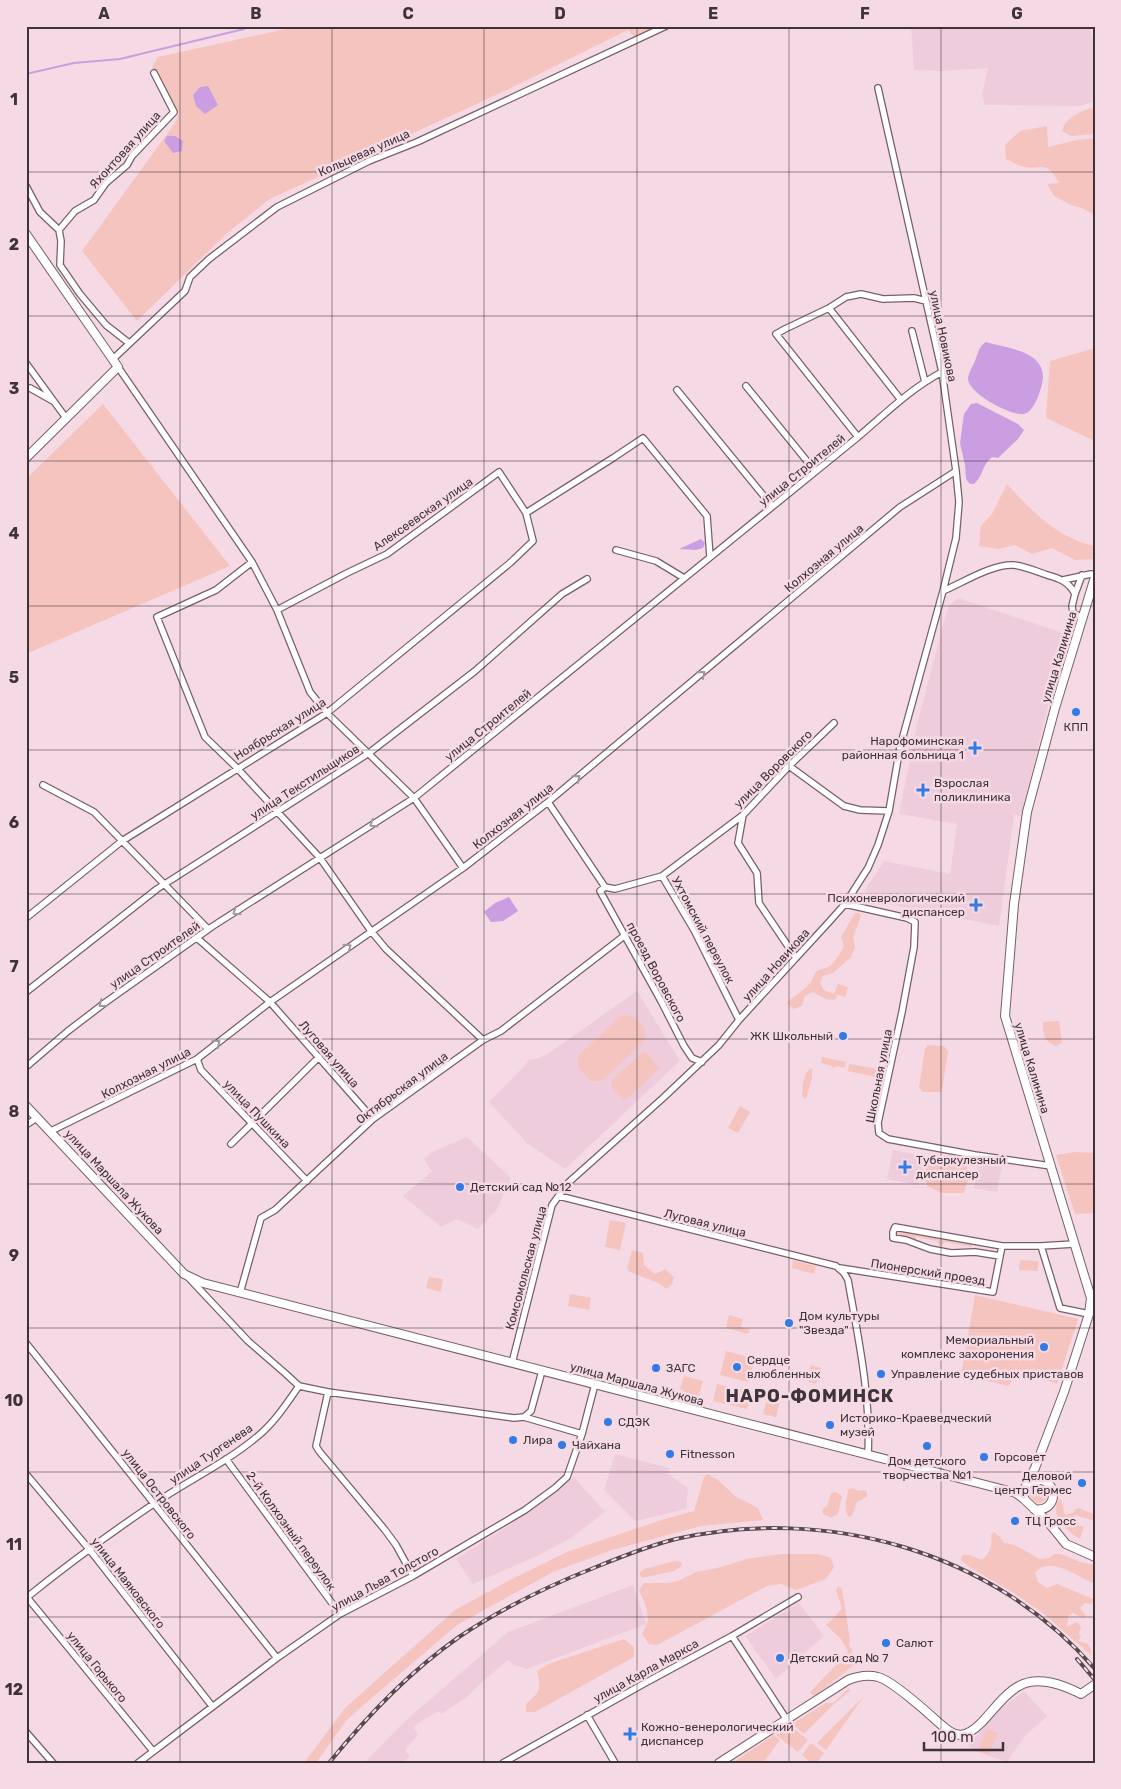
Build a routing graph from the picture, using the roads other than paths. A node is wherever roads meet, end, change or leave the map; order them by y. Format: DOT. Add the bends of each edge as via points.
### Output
graph roads {
  1 [pos="666,26"];
  2 [pos="154,73"];
  3 [pos="878,88"];
  4 [pos="26,186"];
  5 [pos="59,230"];
  6 [pos="26,234"];
  7 [pos="926,301"];
  8 [pos="829,308"];
  9 [pos="912,331"];
  10 [pos="129,343"];
  11 [pos="113,359"];
  12 [pos="26,363"];
  13 [pos="118,366"];
  14 [pos="942,372"];
  15 [pos="924,382"];
  16 [pos="746,386"];
  17 [pos="26,388"];
  18 [pos="677,390"];
  19 [pos="901,400"];
  20 [pos="55,402"];
  21 [pos="66,418"];
  22 [pos="858,437"];
  23 [pos="26,458"];
  24 [pos="815,471"];
  25 [pos="956,472"];
  26 [pos="772,506"];
  27 [pos="526,513"];
  28 [pos="616,550"];
  29 [pos="710,557"];
  30 [pos="252,562"];
  31 [pos="1082,575"];
  32 [pos="1095,576"];
  33 [pos="684,578"];
  34 [pos="587,579"];
  35 [pos="1063,580"];
  36 [pos="943,591"];
  37 [pos="1075,594"];
  38 [pos="276,610"];
  39 [pos="1083,618"];
  40 [pos="327,713"];
  41 [pos="834,722"];
  42 [pos="369,753"];
  43 [pos="789,766"];
  44 [pos="237,768"];
  45 [pos="43,785"];
  46 [pos="414,798"];
  47 [pos="548,802"];
  48 [pos="889,811"];
  49 [pos="278,812"];
  50 [pos="743,815"];
  51 [pos="122,841"];
  52 [pos="320,858"];
  53 [pos="463,868"];
  54 [pos="662,876"];
  55 [pos="164,884"];
  56 [pos="605,887"];
  57 [pos="845,904"];
  58 [pos="26,918"];
  59 [pos="208,929"];
  60 [pos="370,931"];
  61 [pos="624,936"];
  62 [pos="196,938"];
  63 [pos="796,958"];
  64 [pos="26,992"];
  65 [pos="270,1002"];
  66 [pos="739,1020"];
  67 [pos="483,1040"];
  68 [pos="319,1057"];
  69 [pos="197,1059"];
  70 [pos="702,1062"];
  71 [pos="26,1067"];
  72 [pos="26,1106"];
  73 [pos="37,1118"];
  74 [pos="373,1119"];
  75 [pos="252,1123"];
  76 [pos="26,1125"];
  77 [pos="51,1131"];
  78 [pos="231,1144"];
  79 [pos="1051,1166"];
  80 [pos="307,1181"];
  81 [pos="569,1182"];
  82 [pos="559,1196"];
  83 [pos="1074,1244"];
  84 [pos="1002,1246"];
  85 [pos="1041,1246"];
  86 [pos="1000,1256"];
  87 [pos="836,1266"];
  88 [pos="184,1274"];
  89 [pos="240,1293"];
  90 [pos="1089,1314"];
  91 [pos="26,1343"];
  92 [pos="512,1363"];
  93 [pos="542,1371"];
  94 [pos="595,1384"];
  95 [pos="299,1386"];
  96 [pos="328,1392"];
  97 [pos="524,1417"];
  98 [pos="582,1434"];
  99 [pos="868,1455"];
  100 [pos="226,1459"];
  101 [pos="1035,1468"];
  102 [pos="26,1474"];
  103 [pos="1041,1480"];
  104 [pos="1026,1485"];
  105 [pos="1016,1493"];
  106 [pos="1024,1499"];
  107 [pos="154,1504"];
  108 [pos="1049,1506"];
  109 [pos="1034,1509"];
  110 [pos="1049,1523"];
  111 [pos="89,1549"];
  112 [pos="1095,1557"];
  113 [pos="413,1576"];
  114 [pos="27,1597"];
  115 [pos="798,1597"];
  116 [pos="340,1614"];
  117 [pos="732,1636"];
  118 [pos="276,1658"];
  119 [pos="1094,1685"];
  120 [pos="212,1706"];
  121 [pos="587,1715"];
  122 [pos="787,1720"];
  123 [pos="26,1732"];
  124 [pos="153,1752"];
  125 [pos="53,1763"];
  126 [pos="138,1763"];
  127 [pos="503,1763"];
  128 [pos="615,1763"];
  129 [pos="719,1763"];
  1 -- 10 [label="street, Кольцевая улица" via="417,142 369,161 276,207 209,259 190,277 184,290"];
  2 -- 5 [label="street, Яхонтовая улица" via="174,112 127,165 106,183 94,200 75,211"];
  3 -- 7 [label="street, улица Новикова"];
  4 -- 5 [label="street" via="40,212"];
  5 -- 10 [label="street" via="60,265 106,325"];
  6 -- 11 [label="street"];
  7 -- 8 [label="street" via="883,299 861,294 846,297"];
  7 -- 14 [label="street, улица Новикова"];
  8 -- 19 [label="street"];
  8 -- 22 [label="street" via="776,334"];
  9 -- 15 [label="street"];
  10 -- 11 [label="street, Кольцевая улица"];
  11 -- 13 [label="street"];
  12 -- 20 [label="street"];
  13 -- 21 [label="street"];
  13 -- 30 [label="street"];
  14 -- 15 [label="street, улица Строителей"];
  14 -- 25 [label="street, улица Новикова"];
  15 -- 19 [label="street, улица Строителей"];
  16 -- 24 [label="street"];
  17 -- 20 [label="street"];
  18 -- 26 [label="street"];
  19 -- 22 [label="street, улица Строителей"];
  20 -- 21 [label="street"];
  21 -- 23 [label="street"];
  22 -- 24 [label="street, улица Строителей"];
  24 -- 26 [label="street, улица Строителей"];
  25 -- 36 [label="street, улица Новикова" via="959,502 956,538"];
  47 -- 25 [label="street, Колхозная улица, one-way" via="900,508"];
  26 -- 29 [label="street, улица Строителей"];
  27 -- 29 [label="street" via="643,438 707,516"];
  27 -- 38 [label="street, Алексеевская улица" via="499,472 388,554"];
  27 -- 40 [label="street, Ноябрьская улица" via="532,541 510,563"];
  28 -- 33 [label="street" via="656,561"];
  29 -- 33 [label="street, улица Строителей"];
  30 -- 38 [label="street"];
  30 -- 44 [label="street" via="216,590 157,617 205,737"];
  31 -- 32 [label="street"];
  31 -- 35 [label="street"];
  31 -- 37 [label="street"];
  32 -- 39 [label="street, улица Калинина"];
  33 -- 46 [label="street, улица Строителей"];
  34 -- 42 [label="street, улица Текстильщиков" via="562,594 474,671"];
  35 -- 36 [label="street" via="1026,568 999,566"];
  35 -- 37 [label="street"];
  36 -- 48 [label="street, улица Новикова" via="900,746"];
  37 -- 39 [label="street" via="1073,613"];
  38 -- 40 [label="street" via="310,692"];
  39 -- 79 [label="street, улица Калинина" via="1027,812 1014,904 1005,1012"];
  40 -- 42 [label="street"];
  40 -- 44 [label="street, Ноябрьская улица"];
  41 -- 43 [label="street, улица Воровского"];
  42 -- 46 [label="street"];
  42 -- 49 [label="street, улица Текстильщиков"];
  43 -- 48 [label="street" via="844,806"];
  43 -- 50 [label="street, улица Воровского"];
  44 -- 49 [label="street"];
  44 -- 51 [label="street, Ноябрьская улица"];
  45 -- 51 [label="street" via="94,812"];
  46 -- 52 [label="street, улица Строителей, one-way"];
  46 -- 53 [label="street"];
  47 -- 53 [label="street, Колхозная улица"];
  47 -- 56 [label="street"];
  48 -- 57 [label="street, улица Новикова" via="868,868"];
  49 -- 52 [label="street"];
  49 -- 55 [label="street, улица Текстильщиков"];
  50 -- 54 [label="street, улица Воровского"];
  50 -- 63 [label="street" via="738,843 757,872 759,902"];
  51 -- 55 [label="street"];
  51 -- 58 [label="street, Ноябрьская улица"];
  52 -- 59 [label="street, улица Строителей, one-way"];
  52 -- 60 [label="street"];
  53 -- 60 [label="street, Колхозная улица"];
  54 -- 56 [label="street, улица Воровского" via="614,889"];
  54 -- 66 [label="street, Ухтомский переулок" via="694,930"];
  55 -- 59 [label="street"];
  55 -- 64 [label="street, улица Текстильщиков"];
  56 -- 61 [label="street, проезд Воровского" via="600,891"];
  57 -- 63 [label="street, улица Новикова"];
  57 -- 79 [label="street, Школьная улица" via="915,922 914,947 878,1123 879,1133 888,1139"];
  59 -- 62 [label="street, улица Строителей"];
  65 -- 60 [label="street, Колхозная улица, one-way"];
  60 -- 67 [label="street" via="386,950"];
  61 -- 67 [label="street, Октябрьская улица" via="501,1031"];
  61 -- 70 [label="street, проезд Воровского" via="684,1046 692,1058"];
  62 -- 65 [label="street, Луговая улица"];
  62 -- 71 [label="street, улица Строителей, one-way" via="106,1002"];
  63 -- 66 [label="street, улица Новикова"];
  65 -- 68 [label="street, Луговая улица"];
  69 -- 65 [label="street, Колхозная улица, one-way"];
  66 -- 70 [label="street, улица Новикова"];
  67 -- 74 [label="street, Октябрьская улица"];
  68 -- 74 [label="street, Луговая улица"];
  68 -- 75 [label="street"];
  69 -- 75 [label="street, улица Пушкина" via="201,1070"];
  69 -- 77 [label="street, Колхозная улица"];
  70 -- 81 [label="street, улица Новикова"];
  72 -- 73 [label="street, улица Маршала Жукова"];
  73 -- 76 [label="street"];
  73 -- 77 [label="street, улица Маршала Жукова"];
  74 -- 80 [label="street, Октябрьская улица"];
  75 -- 78 [label="street"];
  75 -- 80 [label="street, улица Пушкина"];
  77 -- 88 [label="street, улица Маршала Жукова"];
  79 -- 83 [label="street, улица Калинина"];
  80 -- 89 [label="street, Октябрьская улица" via="276,1210 261,1218"];
  81 -- 82 [label="street, Комсомольская улица"];
  82 -- 87 [label="street, Луговая улица"];
  82 -- 92 [label="street, Комсомольская улица" via="552,1205"];
  83 -- 85 [label="street"];
  83 -- 90 [label="street, улица Калинина" via="1091,1298"];
  84 -- 85 [label="street"];
  84 -- 86 [label="street, Пионерский проезд"];
  84 -- 86 [label="street" via="896,1227 893,1232 894,1238 930,1249"];
  85 -- 90 [label="street" via="1060,1308"];
  86 -- 87 [label="street, Пионерский проезд" via="993,1292"];
  87 -- 99 [label="street, Луговая улица" via="848,1280 867,1402"];
  88 -- 89 [label="street, улица Маршала Жукова"];
  88 -- 95 [label="street, улица Маршала Жукова" via="248,1341"];
  89 -- 92 [label="street, улица Маршала Жукова"];
  90 -- 101 [label="street, улица Калинина"];
  91 -- 107 [label="street, улица Островского"];
  92 -- 93 [label="street, улица Маршала Жукова"];
  93 -- 94 [label="street, улица Маршала Жукова"];
  93 -- 97 [label="street" via="530,1411"];
  94 -- 98 [label="street, улица Льва Толстого"];
  94 -- 99 [label="street, улица Маршала Жукова"];
  95 -- 96 [label="street, улица Маршала Жукова"];
  95 -- 100 [label="street, улица Тургенева" via="276,1419"];
  96 -- 97 [label="street, улица Маршала Жукова" via="508,1418"];
  96 -- 113 [label="street" via="316,1446 396,1545"];
  97 -- 98 [label="street, улица Маршала Жукова"];
  98 -- 113 [label="street, улица Льва Толстого" via="567,1477 555,1488 525,1510"];
  99 -- 105 [label="street, улица Маршала Жукова"];
  100 -- 107 [label="street, улица Тургенева"];
  100 -- 116 [label="street, 2-й Колхозный переулок"];
  101 -- 103 [label="street"];
  101 -- 104 [label="street, улица Калинина"];
  102 -- 111 [label="street, улица Маяковского"];
  103 -- 104 [label="street"];
  103 -- 108 [label="street" via="1051,1487 1054,1497"];
  104 -- 105 [label="street"];
  104 -- 106 [label="street"];
  105 -- 106 [label="street, улица Маршала Жукова"];
  106 -- 109 [label="street"];
  107 -- 111 [label="street, улица Тургенева"];
  107 -- 118 [label="street, улица Островского"];
  108 -- 109 [label="street"];
  108 -- 110 [label="street"];
  109 -- 110 [label="street"];
  110 -- 112 [label="street" via="1066,1544"];
  111 -- 114 [label="street, улица Тургенева"];
  111 -- 120 [label="street, улица Маяковского"];
  113 -- 116 [label="street, улица Льва Толстого"];
  114 -- 124 [label="street, улица Горького"];
  115 -- 117 [label="street, улица Карла Маркса"];
  116 -- 118 [label="street, улица Льва Толстого"];
  117 -- 121 [label="street, улица Карла Маркса"];
  117 -- 122 [label="street"];
  118 -- 120 [label="street, улица Льва Толстого"];
  119 -- 122 [label="street" via="1081,1694 1056,1684 1030,1682 1019,1686 970,1732 962,1735 951,1732 880,1677 864,1675 848,1680"];
  120 -- 124 [label="street, улица Льва Толстого"];
  121 -- 127 [label="street, улица Карла Маркса"];
  121 -- 128 [label="street"];
  122 -- 129 [label="street"];
  123 -- 125 [label="street"];
  124 -- 126 [label="street, улица Льва Толстого"];
}
